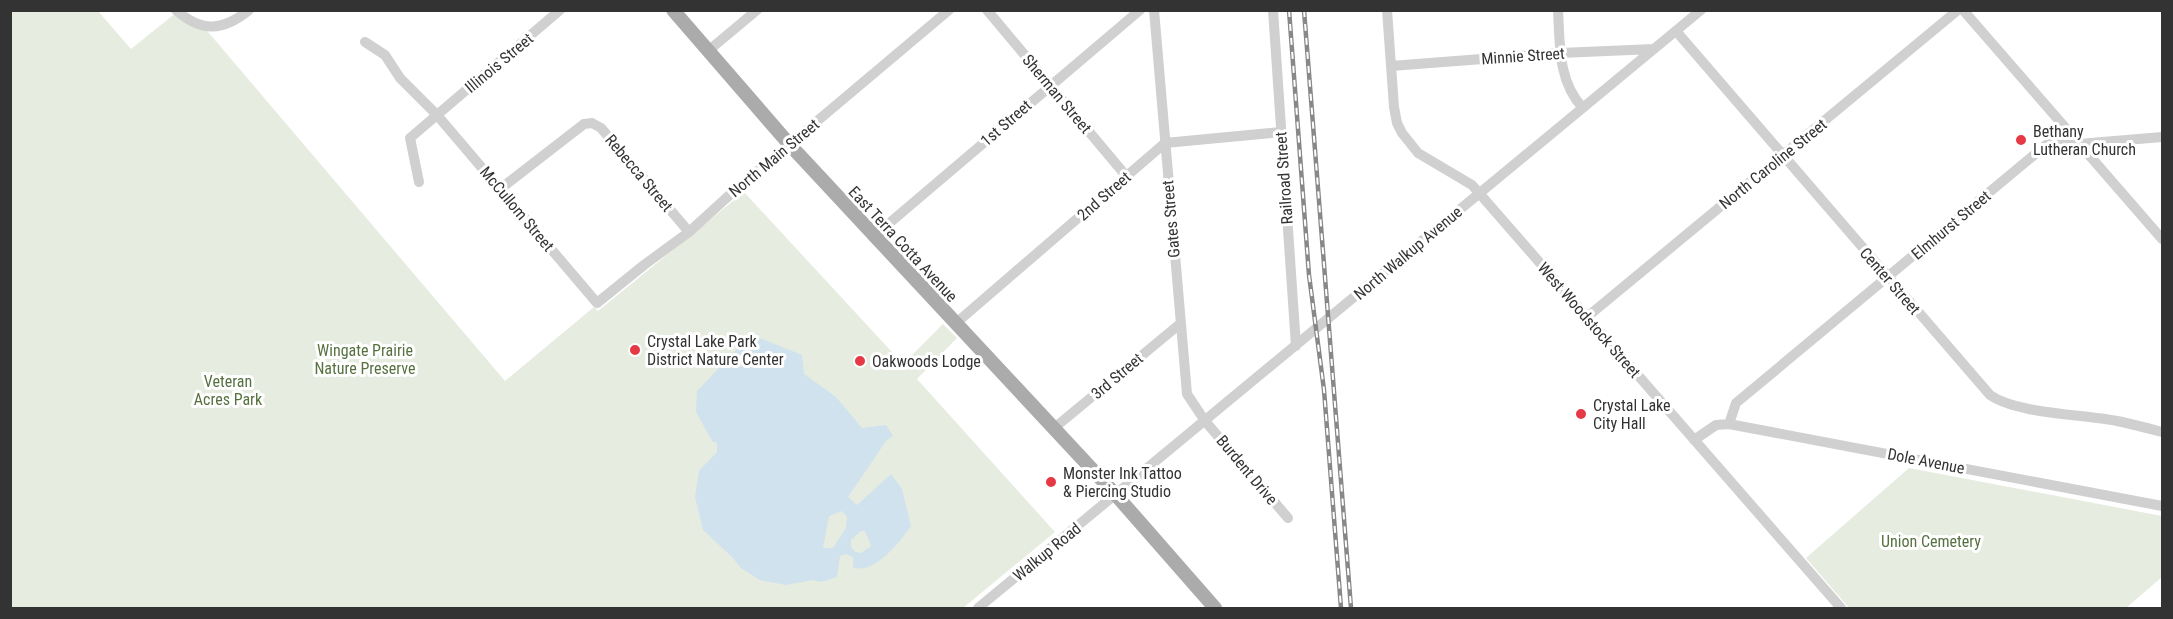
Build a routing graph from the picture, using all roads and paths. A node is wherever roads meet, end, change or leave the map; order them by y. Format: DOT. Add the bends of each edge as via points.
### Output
graph roads {
  1 [pos="176,10"];
  2 [pos="249,10"];
  3 [pos="560,10"];
  4 [pos="673,10"];
  5 [pos="757,10"];
  6 [pos="949,10"];
  7 [pos="987,10"];
  8 [pos="1140,10"];
  9 [pos="1154,10"];
  10 [pos="1273,10"];
  11 [pos="1387,10"];
  12 [pos="1558,10"];
  13 [pos="1701,10"];
  14 [pos="1958,10"];
  15 [pos="1963,10"];
  16 [pos="1676,32"];
  17 [pos="365,42"];
  18 [pos="1654,49"];
  19 [pos="708,51"];
  20 [pos="1560,53"];
  21 [pos="1391,66"];
  22 [pos="1049,86"];
  23 [pos="1583,108"];
  24 [pos="437,115"];
  25 [pos="1281,132"];
  26 [pos="2163,137"];
  27 [pos="1165,143"];
  28 [pos="2079,144"];
  29 [pos="790,145"];
  30 [pos="1783,157"];
  31 [pos="1127,177"];
  32 [pos="419,182"];
  33 [pos="500,189"];
  34 [pos="1480,194"];
  35 [pos="689,232"];
  36 [pos="873,237"];
  37 [pos="2163,239"];
  38 [pos="1888,278"];
  39 [pos="597,303"];
  40 [pos="1587,317"];
  41 [pos="1180,323"];
  42 [pos="955,324"];
  43 [pos="1296,346"];
  44 [pos="1205,421"];
  45 [pos="1729,423"];
  46 [pos="1053,429"];
  47 [pos="2163,432"];
  48 [pos="1694,440"];
  49 [pos="1116,495"];
  50 [pos="2163,506"];
  51 [pos="1288,518"];
  52 [pos="978,609"];
  53 [pos="1215,609"];
  54 [pos="1841,609"];
  1 -- 2 [label="street" via="212,28"];
  3 -- 24 [label="street, Illinois Street"];
  4 -- 19 [label="main road, East Terra Cotta Avenue"];
  5 -- 19 [label="street"];
  6 -- 29 [label="street, North Main Street"];
  7 -- 22 [label="street, Sherman Street"];
  8 -- 22 [label="street, 1st Street"];
  9 -- 27 [label="street, Gates Street"];
  10 -- 25 [label="street, Railroad Street"];
  11 -- 21 [label="street, West Woodstock Street"];
  12 -- 20 [label="street"];
  13 -- 16 [label="street, North Walkup Avenue"];
  14 -- 30 [label="street, North Caroline Street"];
  15 -- 28 [label="street"];
  16 -- 18 [label="street, North Walkup Avenue"];
  16 -- 30 [label="street, Center Street"];
  17 -- 24 [label="street, McCullom Street" via="385,55 400,78"];
  18 -- 20 [label="street, Minnie Street"];
  18 -- 23 [label="street, North Walkup Avenue"];
  19 -- 29 [label="main road, East Terra Cotta Avenue"];
  20 -- 21 [label="street, Minnie Street"];
  20 -- 23 [label="street" via="1567,84"];
  21 -- 34 [label="street, West Woodstock Street" via="1397,123 1410,145 1428,160 1464,179"];
  22 -- 31 [label="street, Sherman Street"];
  22 -- 36 [label="street, 1st Street"];
  23 -- 34 [label="street, North Walkup Avenue"];
  24 -- 32 [label="street, Illinois Street" via="410,138"];
  24 -- 33 [label="street, McCullom Street"];
  25 -- 27 [label="street"];
  25 -- 43 [label="street, Railroad Street"];
  26 -- 28 [label="street, Elmhurst Street"];
  27 -- 31 [label="street, 2nd Street"];
  27 -- 41 [label="street, Gates Street"];
  28 -- 37 [label="street"];
  28 -- 38 [label="street, Elmhurst Street" via="2055,141 2046,145"];
  29 -- 35 [label="street, North Main Street"];
  29 -- 36 [label="main road, East Terra Cotta Avenue"];
  30 -- 38 [label="street, Center Street"];
  30 -- 40 [label="street, North Caroline Street"];
  31 -- 42 [label="street, 2nd Street"];
  33 -- 35 [label="street, Rebecca Street" via="584,124 592,123 601,128"];
  33 -- 39 [label="street, McCullom Street"];
  34 -- 40 [label="street, West Woodstock Street"];
  34 -- 43 [label="street, North Walkup Avenue"];
  35 -- 39 [label="street, North Main Street"];
  36 -- 42 [label="main road, East Terra Cotta Avenue"];
  38 -- 45 [label="street, Elmhurst Street" via="1736,403"];
  38 -- 47 [label="street, Center Street" via="1998,401"];
  40 -- 48 [label="street, West Woodstock Street"];
  41 -- 44 [label="street, Gates Street" via="1187,394"];
  41 -- 46 [label="street, 3rd Street"];
  42 -- 46 [label="main road, East Terra Cotta Avenue"];
  43 -- 44 [label="street, North Walkup Avenue"];
  44 -- 49 [label="street, North Walkup Avenue"];
  44 -- 51 [label="street, Burdent Drive"];
  45 -- 48 [label="street" via="1716,425"];
  45 -- 50 [label="street, Dole Avenue"];
  46 -- 49 [label="main road, East Terra Cotta Avenue"];
  48 -- 54 [label="street, West Woodstock Street"];
  49 -- 52 [label="street, Walkup Road"];
  49 -- 53 [label="main road, East Terra Cotta Avenue"];
}
